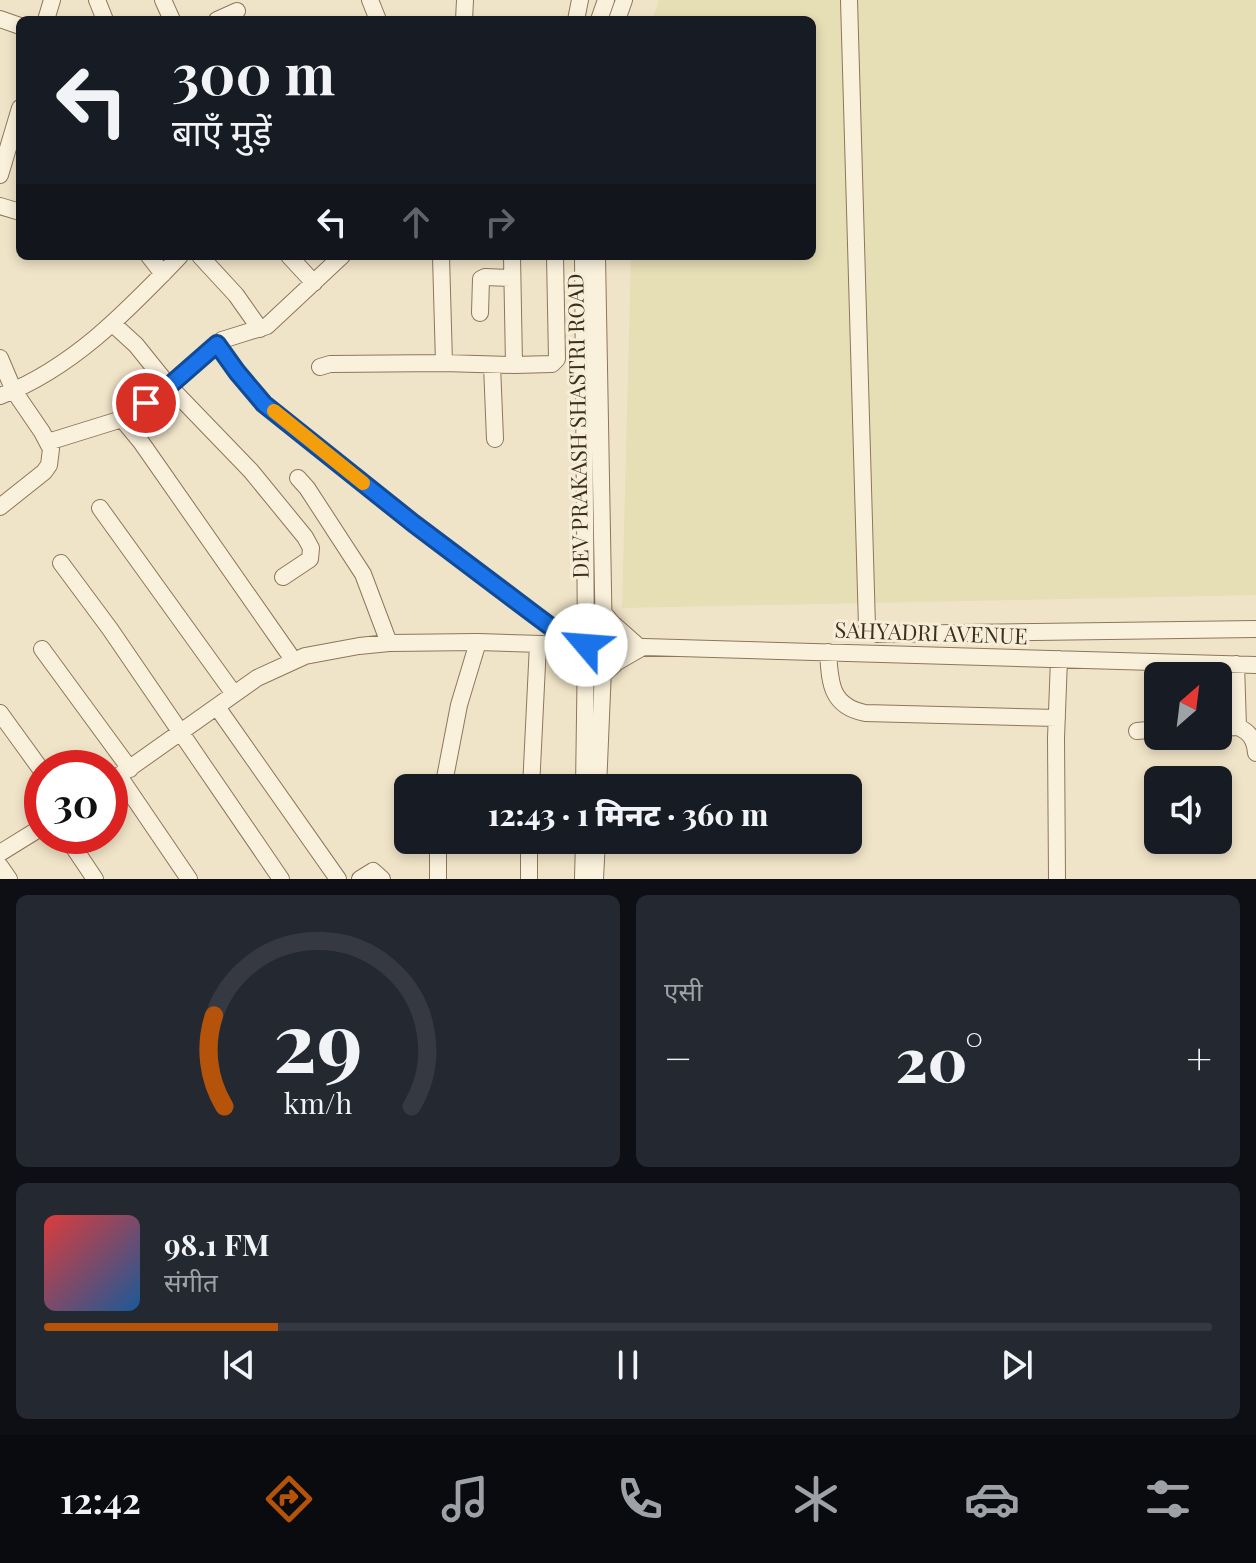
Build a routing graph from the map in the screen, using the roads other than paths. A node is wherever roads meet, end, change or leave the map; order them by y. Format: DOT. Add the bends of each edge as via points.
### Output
graph roads {
  1 [pos="849,0"];
  2 [pos="15,144"];
  3 [pos="1,168"];
  4 [pos="152,260"];
  5 [pos="176,260"];
  6 [pos="204,260"];
  7 [pos="293,260"];
  8 [pos="338,260"];
  9 [pos="441,260"];
  10 [pos="512,260"];
  11 [pos="555,260"];
  12 [pos="583,260"];
  13 [pos="597,260"];
  14 [pos="163,274"];
  15 [pos="512,278"];
  16 [pos="314,283"];
  17 [pos="480,313"];
  18 [pos="113,324"];
  19 [pos="260,329"];
  20 [pos="217,344"];
  21 [pos="0,358"];
  22 [pos="444,363"];
  23 [pos="492,365"];
  24 [pos="514,365"];
  25 [pos="320,367"];
  26 [pos="169,386"];
  27 [pos="7,393"];
  28 [pos="122,419"];
  29 [pos="495,439"];
  30 [pos="48,442"];
  31 [pos="298,478"];
  32 [pos="0,507"];
  33 [pos="100,508"];
  34 [pos="61,563"];
  35 [pos="283,577"];
  36 [pos="604,613"];
  37 [pos="1256,629"];
  38 [pos="478,642"];
  39 [pos="389,643"];
  40 [pos="538,644"];
  41 [pos="580,644"];
  42 [pos="604,645"];
  43 [pos="641,646"];
  44 [pos="42,649"];
  45 [pos="828,652"];
  46 [pos="1059,659"];
  47 [pos="294,661"];
  48 [pos="1236,664"];
  49 [pos="1256,665"];
  50 [pos="603,675"];
  51 [pos="234,694"];
  52 [pos="217,707"];
  53 [pos="0,713"];
  54 [pos="1057,718"];
  55 [pos="1232,727"];
  56 [pos="1238,727"];
  57 [pos="1144,730"];
  58 [pos="1137,731"];
  59 [pos="181,732"];
  60 [pos="27,750"];
  61 [pos="104,750"];
  62 [pos="1256,753"];
  63 [pos="128,770"];
  64 [pos="446,774"];
  65 [pos="532,774"];
  66 [pos="584,774"];
  67 [pos="599,774"];
  68 [pos="128,788"];
  69 [pos="24,838"];
  70 [pos="0,853"];
  71 [pos="78,854"];
  72 [pos="438,854"];
  73 [pos="529,854"];
  74 [pos="584,854"];
  75 [pos="596,854"];
  76 [pos="0,866"];
  77 [pos="9,879"];
  78 [pos="95,879"];
  79 [pos="189,879"];
  80 [pos="281,879"];
  81 [pos="338,879"];
  82 [pos="360,879"];
  83 [pos="382,879"];
  84 [pos="438,879"];
  85 [pos="529,879"];
  86 [pos="583,879"];
  87 [pos="595,879"];
  88 [pos="1057,879"];
  1 -- 37 [label="street" via="867,627 878,634"];
  2 -- 3 [label="street"];
  4 -- 14 [label="street"];
  5 -- 14 [label="street"];
  6 -- 19 [label="street"];
  7 -- 16 [label="street"];
  8 -- 16 [label="street"];
  9 -- 22 [label="street"];
  10 -- 15 [label="street"];
  11 -- 24 [label="street" via="557,359 552,364"];
  12 -- 41 [label="street, DEV PRAKASH SHASTRI ROAD"];
  13 -- 36 [label="street, DEV PRAKASH SHASTRI ROAD"];
  14 -- 18 [label="street"];
  15 -- 17 [label="street" via="481,279"];
  15 -- 24 [label="street"];
  16 -- 19 [label="street"];
  18 -- 26 [label="street"];
  18 -- 27 [label="street" via="73,358"];
  19 -- 20 [label="street"];
  20 -- 26 [label="street"];
  20 -- 41 [label="street" via="264,404 413,523"];
  21 -- 27 [label="street"];
  22 -- 23 [label="street"];
  22 -- 25 [label="street"];
  23 -- 24 [label="street"];
  23 -- 29 [label="street"];
  26 -- 28 [label="street"];
  26 -- 35 [label="street" via="251,471 305,537 310,559"];
  27 -- 30 [label="street"];
  28 -- 30 [label="street"];
  28 -- 47 [label="street"];
  30 -- 32 [label="street" via="49,465 44,472"];
  31 -- 39 [label="street" via="363,574"];
  33 -- 51 [label="street"];
  34 -- 59 [label="street"];
  36 -- 42 [label="street, DEV PRAKASH SHASTRI ROAD"];
  36 -- 43 [label="street"];
  38 -- 39 [label="street, SAHYADRI AVENUE"];
  38 -- 40 [label="street, SAHYADRI AVENUE"];
  38 -- 64 [label="street"];
  39 -- 47 [label="street, SAHYADRI AVENUE"];
  40 -- 41 [label="street, SAHYADRI AVENUE"];
  40 -- 65 [label="street"];
  41 -- 42 [label="street, SAHYADRI AVENUE"];
  41 -- 66 [label="street, DEV PRAKASH SHASTRI ROAD"];
  42 -- 43 [label="street, SAHYADRI AVENUE"];
  42 -- 50 [label="street, DEV PRAKASH SHASTRI ROAD"];
  43 -- 45 [label="street, SAHYADRI AVENUE"];
  43 -- 50 [label="street"];
  44 -- 61 [label="street"];
  45 -- 46 [label="street, SAHYADRI AVENUE"];
  45 -- 54 [label="street" via="836,696 854,711"];
  46 -- 48 [label="street, SAHYADRI AVENUE"];
  46 -- 54 [label="street"];
  47 -- 51 [label="street, SAHYADRI AVENUE"];
  48 -- 49 [label="street, SAHYADRI AVENUE"];
  48 -- 56 [label="street"];
  50 -- 67 [label="street, DEV PRAKASH SHASTRI ROAD"];
  51 -- 52 [label="street, SAHYADRI AVENUE"];
  52 -- 59 [label="street, SAHYADRI AVENUE"];
  52 -- 81 [label="street"];
  53 -- 60 [label="street"];
  54 -- 88 [label="street"];
  55 -- 56 [label="street"];
  56 -- 62 [label="street" via="1252,737"];
  57 -- 58 [label="street"];
  59 -- 63 [label="street, SAHYADRI AVENUE"];
  59 -- 80 [label="street"];
  68 -- 79 [label="street"];
  69 -- 70 [label="street"];
  71 -- 78 [label="street"];
  72 -- 84 [label="street"];
  73 -- 85 [label="street"];
  74 -- 86 [label="street"];
  75 -- 87 [label="street"];
  76 -- 77 [label="street"];
  82 -- 83 [label="street" via="373,871"];
}
